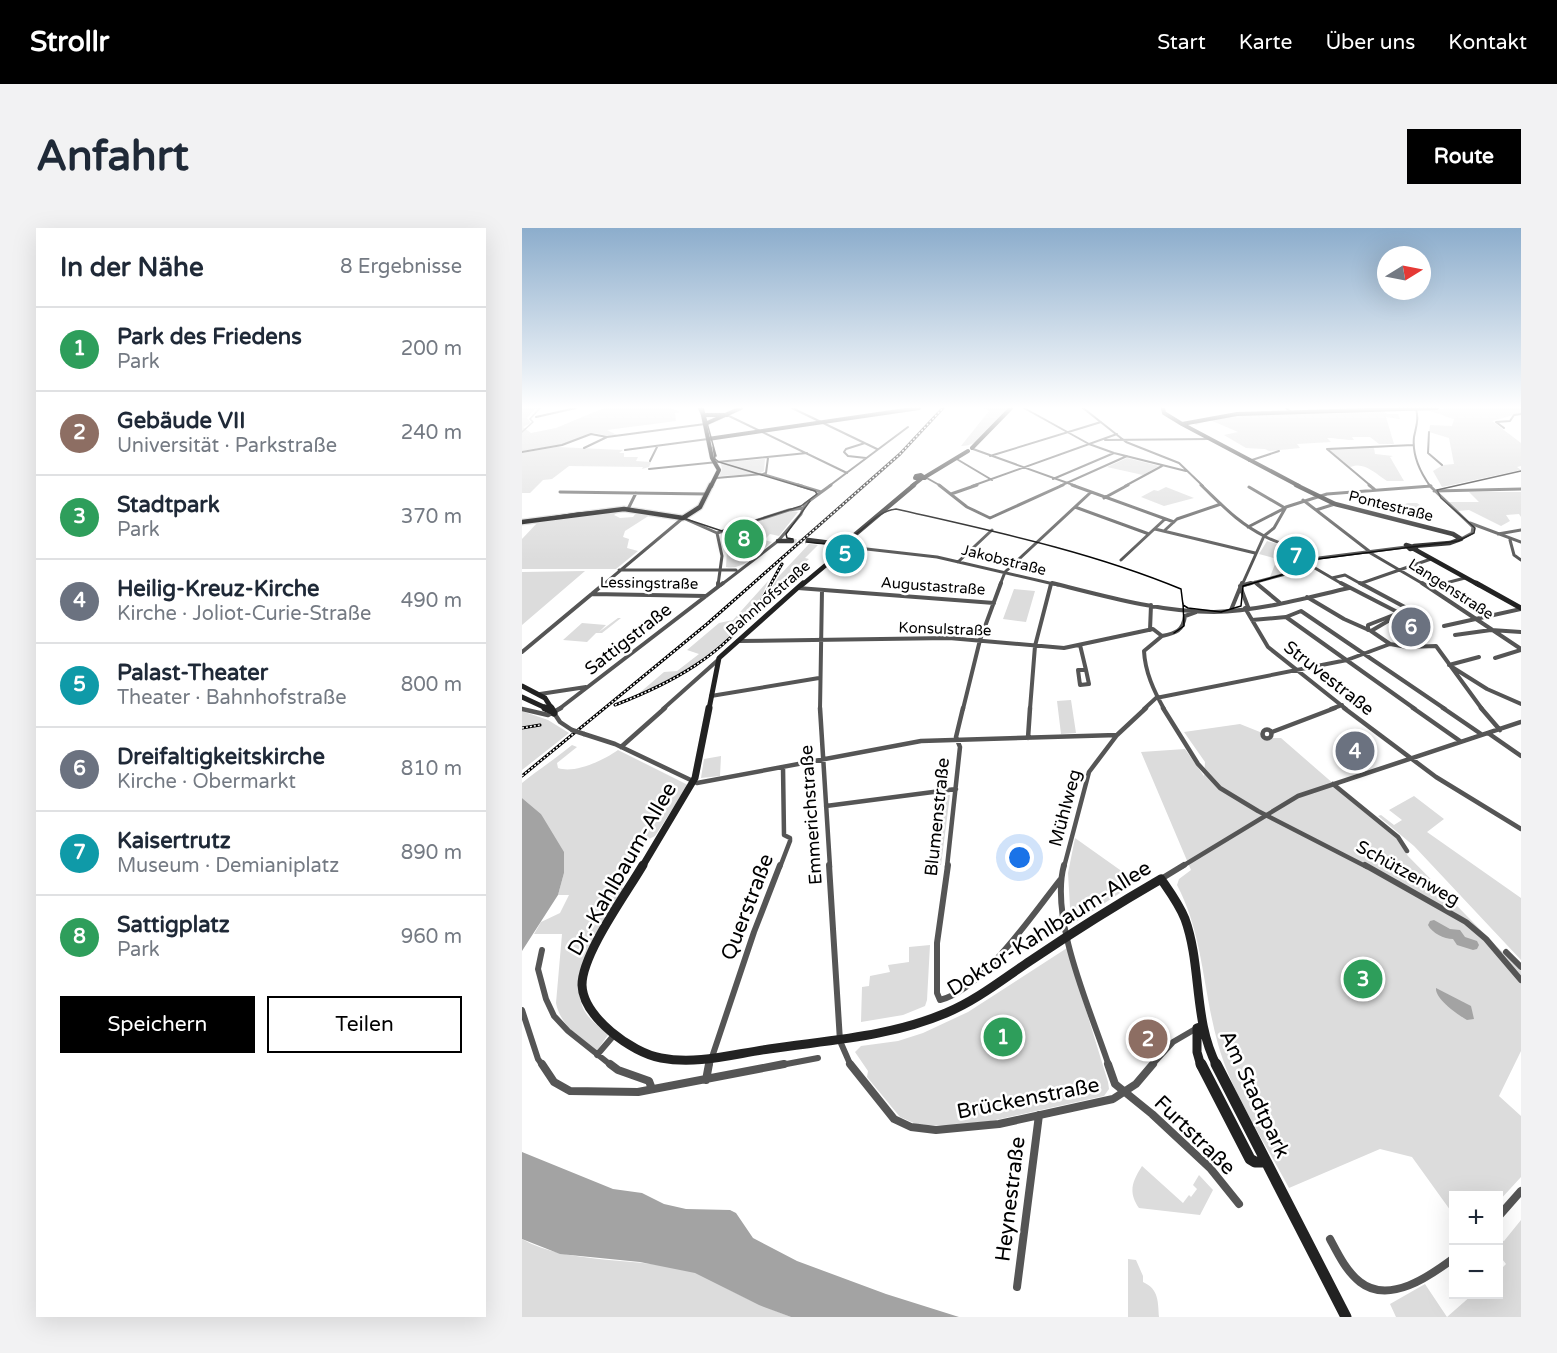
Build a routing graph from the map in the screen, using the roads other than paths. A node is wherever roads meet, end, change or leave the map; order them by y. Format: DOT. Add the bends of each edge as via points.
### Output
graph roads {
  1 [pos="768,458"];
  2 [pos="714,459"];
  3 [pos="757,459"];
  4 [pos="819,459"];
  5 [pos="865,459"];
  6 [pos="954,459"];
  7 [pos="960,459"];
  8 [pos="998,459"];
  9 [pos="1048,459"];
  10 [pos="1101,459"];
  11 [pos="1121,459"];
  12 [pos="1137,459"];
  13 [pos="1170,459"];
  14 [pos="1245,459"];
  15 [pos="1256,459"];
  16 [pos="1339,459"];
  17 [pos="1416,459"];
  18 [pos="1434,459"];
  19 [pos="1249,461"];
  20 [pos="715,462"];
  21 [pos="1442,465"];
  22 [pos="1163,466"];
  23 [pos="1023,468"];
  24 [pos="649,469"];
  25 [pos="1186,471"];
  26 [pos="847,473"];
  27 [pos="763,474"];
  28 [pos="716,478"];
  29 [pos="922,478"];
  30 [pos="992,480"];
  31 [pos="1053,480"];
  32 [pos="1065,484"];
  33 [pos="1431,486"];
  34 [pos="1249,487"];
  35 [pos="1374,489"];
  36 [pos="1521,489"];
  37 [pos="1434,491"];
  38 [pos="560,492"];
  39 [pos="821,492"];
  40 [pos="1090,492"];
  41 [pos="636,493"];
  42 [pos="707,494"];
  43 [pos="951,494"];
  44 [pos="1318,495"];
  45 [pos="1104,498"];
  46 [pos="1303,500"];
  47 [pos="1221,504"];
  48 [pos="1335,504"];
  49 [pos="1075,507"];
  50 [pos="803,508"];
  51 [pos="1285,508"];
  52 [pos="628,509"];
  53 [pos="1316,510"];
  54 [pos="683,518"];
  55 [pos="1165,519"];
  56 [pos="522,522"];
  57 [pos="1174,522"];
  58 [pos="1470,523"];
  59 [pos="1247,527"];
  60 [pos="1155,529"];
  61 [pos="992,530"];
  62 [pos="1521,530"];
  63 [pos="1164,531"];
  64 [pos="717,533"];
  65 [pos="1149,534"];
  66 [pos="1498,534"];
  67 [pos="783,536"];
  68 [pos="1264,536"];
  69 [pos="1460,538"];
  70 [pos="1510,540"];
  71 [pos="778,541"];
  72 [pos="807,541"];
  73 [pos="1521,542"];
  74 [pos="843,546"];
  75 [pos="1406,547"];
  76 [pos="1414,547"];
  77 [pos="1368,551"];
  78 [pos="1255,553"];
  79 [pos="1317,559"];
  80 [pos="1431,559"];
  81 [pos="1121,560"];
  82 [pos="1521,560"];
  83 [pos="958,561"];
  84 [pos="1306,566"];
  85 [pos="740,568"];
  86 [pos="619,570"];
  87 [pos="720,570"];
  88 [pos="1399,570"];
  89 [pos="1005,572"];
  90 [pos="1332,578"];
  91 [pos="1465,578"];
  92 [pos="1243,579"];
  93 [pos="1255,582"];
  94 [pos="1362,583"];
  95 [pos="1052,584"];
  96 [pos="718,586"];
  97 [pos="1240,586"];
  98 [pos="1428,587"];
  99 [pos="798,588"];
  100 [pos="1349,588"];
  101 [pos="822,590"];
  102 [pos="591,594"];
  103 [pos="706,596"];
  104 [pos="1307,597"];
  105 [pos="994,603"];
  106 [pos="1279,603"];
  107 [pos="1151,605"];
  108 [pos="1247,608"];
  109 [pos="1409,609"];
  110 [pos="1521,609"];
  111 [pos="1231,610"];
  112 [pos="1204,611"];
  113 [pos="1400,614"];
  114 [pos="1286,617"];
  115 [pos="1476,619"];
  116 [pos="1252,620"];
  117 [pos="1443,626"];
  118 [pos="1150,630"];
  119 [pos="1491,630"];
  120 [pos="1370,631"];
  121 [pos="1521,632"];
  122 [pos="1455,635"];
  123 [pos="1161,637"];
  124 [pos="820,640"];
  125 [pos="980,640"];
  126 [pos="737,641"];
  127 [pos="1390,644"];
  128 [pos="1080,645"];
  129 [pos="1035,646"];
  130 [pos="1521,649"];
  131 [pos="522,652"];
  132 [pos="1366,653"];
  133 [pos="1479,657"];
  134 [pos="1495,658"];
  135 [pos="718,659"];
  136 [pos="1347,660"];
  137 [pos="1449,665"];
  138 [pos="1086,670"];
  139 [pos="1295,671"];
  140 [pos="819,678"];
  141 [pos="522,686"];
  142 [pos="589,686"];
  143 [pos="540,694"];
  144 [pos="711,696"];
  145 [pos="522,697"];
  146 [pos="1156,698"];
  147 [pos="1521,704"];
  148 [pos="1342,705"];
  149 [pos="522,709"];
  150 [pos="554,712"];
  151 [pos="1521,722"];
  152 [pos="1500,730"];
  153 [pos="1272,732"];
  154 [pos="1488,733"];
  155 [pos="1481,734"];
  156 [pos="1117,735"];
  157 [pos="1028,738"];
  158 [pos="957,740"];
  159 [pos="1460,741"];
  160 [pos="621,747"];
  161 [pos="1521,756"];
  162 [pos="1409,758"];
  163 [pos="823,760"];
  164 [pos="783,767"];
  165 [pos="693,782"];
  166 [pos="1333,784"];
  167 [pos="956,789"];
  168 [pos="826,806"];
  169 [pos="1264,814"];
  170 [pos="1521,829"];
  171 [pos="1407,851"];
  172 [pos="1161,879"];
  173 [pos="1060,880"];
  174 [pos="1065,938"];
  175 [pos="542,950"];
  176 [pos="1506,952"];
  177 [pos="1521,967"];
  178 [pos="1521,980"];
  179 [pos="940,1000"];
  180 [pos="523,1010"];
  181 [pos="1200,1027"];
  182 [pos="615,1034"];
  183 [pos="839,1038"];
  184 [pos="597,1055"];
  185 [pos="711,1057"];
  186 [pos="818,1058"];
  187 [pos="706,1080"];
  188 [pos="652,1089"];
  189 [pos="1125,1093"];
  190 [pos="1039,1115"];
  191 [pos="1521,1191"];
  192 [pos="1239,1204"];
  193 [pos="1503,1211"];
  194 [pos="1330,1239"];
  195 [pos="1449,1261"];
  196 [pos="1017,1287"];
  197 [pos="1346,1317"];
  1 -- 27 [label="street"];
  2 -- 20 [label="main road"];
  3 -- 20 [label="street"];
  4 -- 26 [label="street"];
  5 -- 26 [label="street, Sattigstraße"];
  6 -- 29 [label="street, Bahnhofstraße"];
  7 -- 30 [label="street"];
  8 -- 23 [label="street"];
  9 -- 23 [label="street"];
  10 -- 31 [label="street"];
  11 -- 32 [label="street"];
  12 -- 22 [label="street"];
  13 -- 25 [label="street"];
  14 -- 19 [label="street, Pontestraße"];
  15 -- 19 [label="street"];
  16 -- 35 [label="street"];
  17 -- 33 [label="street"];
  18 -- 21 [label="street"];
  19 -- 44 [label="street, Pontestraße"];
  20 -- 24 [label="street"];
  20 -- 28 [label="main road" via="719,468"];
  22 -- 25 [label="street"];
  22 -- 45 [label="street"];
  23 -- 30 [label="street"];
  23 -- 31 [label="street"];
  25 -- 47 [label="street"];
  26 -- 39 [label="street, Sattigstraße"];
  27 -- 28 [label="street"];
  27 -- 39 [label="street"];
  28 -- 42 [label="main road"];
  29 -- 43 [label="street"];
  29 -- 74 [label="street, Bahnhofstraße"];
  30 -- 43 [label="street"];
  31 -- 32 [label="street"];
  32 -- 40 [label="street"];
  32 -- 43 [label="street" via="990,518"];
  33 -- 35 [label="street"];
  33 -- 37 [label="street"];
  34 -- 51 [label="street"];
  35 -- 44 [label="street"];
  36 -- 37 [label="street"];
  37 -- 58 [label="street"];
  38 -- 41 [label="street"];
  39 -- 50 [label="street, Sattigstraße"];
  40 -- 45 [label="street"];
  40 -- 49 [label="street"];
  41 -- 42 [label="street"];
  41 -- 52 [label="street"];
  42 -- 54 [label="main road" via="699,508"];
  44 -- 46 [label="street"];
  44 -- 48 [label="street, Pontestraße"];
  45 -- 55 [label="street"];
  46 -- 51 [label="street"];
  46 -- 53 [label="street, Langenstraße"];
  47 -- 57 [label="street"];
  47 -- 59 [label="street"];
  48 -- 53 [label="street"];
  48 -- 69 [label="street, Pontestraße"];
  49 -- 65 [label="street"];
  49 -- 89 [label="street"];
  50 -- 64 [label="street"];
  50 -- 67 [label="street, Sattigstraße"];
  51 -- 59 [label="street"];
  51 -- 68 [label="street" via="1274,528"];
  52 -- 54 [label="main road"];
  52 -- 56 [label="main road"];
  53 -- 77 [label="street, Langenstraße"];
  54 -- 64 [label="street"];
  54 -- 86 [label="street"];
  55 -- 57 [label="street"];
  55 -- 60 [label="street"];
  57 -- 63 [label="street"];
  58 -- 66 [label="street"];
  58 -- 69 [label="street" via="1473,532"];
  59 -- 68 [label="street"];
  60 -- 63 [label="street"];
  60 -- 65 [label="street"];
  61 -- 83 [label="street"];
  62 -- 66 [label="street"];
  63 -- 78 [label="street"];
  64 -- 87 [label="street" via="722,548"];
  65 -- 81 [label="street"];
  66 -- 70 [label="street"];
  67 -- 71 [label="street, Sattigstraße"];
  67 -- 71 [label="street" via="793,540"];
  68 -- 78 [label="street"];
  68 -- 79 [label="street"];
  69 -- 76 [label="street"];
  70 -- 73 [label="street"];
  70 -- 82 [label="street" via="1514,555"];
  71 -- 85 [label="street, Sattigstraße"];
  72 -- 74 [label="street"];
  74 -- 83 [label="street, Jakobstraße" via="920,553"];
  74 -- 99 [label="street, Bahnhofstraße"];
  75 -- 76 [label="street"];
  75 -- 77 [label="street"];
  76 -- 80 [label="street"];
  77 -- 79 [label="street"];
  77 -- 88 [label="street, Langenstraße"];
  78 -- 92 [label="street"];
  79 -- 84 [label="street"];
  80 -- 88 [label="street"];
  80 -- 91 [label="street"];
  83 -- 89 [label="street, Jakobstraße"];
  84 -- 90 [label="street"];
  84 -- 93 [label="street"];
  85 -- 87 [label="street"];
  85 -- 96 [label="street, Sattigstraße"];
  86 -- 87 [label="street"];
  86 -- 102 [label="street"];
  87 -- 96 [label="street"];
  88 -- 94 [label="street"];
  88 -- 98 [label="street, Langenstraße"];
  89 -- 95 [label="street, Jakobstraße"];
  89 -- 105 [label="street, Blumenstraße"];
  90 -- 94 [label="street" via="1343,574"];
  90 -- 100 [label="street"];
  91 -- 98 [label="street"];
  91 -- 110 [label="street"];
  92 -- 93 [label="street"];
  92 -- 97 [label="street"];
  93 -- 97 [label="street"];
  93 -- 106 [label="street"];
  94 -- 109 [label="street"];
  95 -- 107 [label="street, Jakobstraße"];
  95 -- 129 [label="street"];
  96 -- 103 [label="street, Sattigstraße"];
  97 -- 108 [label="street, Struvestraße"];
  97 -- 111 [label="street"];
  98 -- 115 [label="street, Langenstraße"];
  99 -- 101 [label="street, Augustastraße"];
  99 -- 126 [label="street, Bahnhofstraße"];
  100 -- 104 [label="street"];
  100 -- 113 [label="street"];
  101 -- 105 [label="street, Augustastraße"];
  101 -- 124 [label="street, Emmerichstraße"];
  102 -- 103 [label="street, Lessingstraße"];
  102 -- 131 [label="street"];
  103 -- 142 [label="street, Sattigstraße"];
  104 -- 106 [label="street"];
  104 -- 120 [label="street"];
  105 -- 125 [label="street, Blumenstraße"];
  106 -- 108 [label="street"];
  107 -- 112 [label="street, Jakobstraße"];
  107 -- 118 [label="street"];
  108 -- 111 [label="street"];
  108 -- 116 [label="street, Struvestraße"];
  109 -- 113 [label="street"];
  109 -- 113 [label="street" via="1430,623"];
  110 -- 115 [label="street"];
  111 -- 112 [label="street"];
  112 -- 123 [label="street" via="1189,614 1184,628"];
  113 -- 120 [label="street"];
  114 -- 116 [label="street"];
  114 -- 132 [label="street" via="1301,611"];
  114 -- 136 [label="street"];
  115 -- 117 [label="street"];
  115 -- 119 [label="street, Langenstraße"];
  116 -- 139 [label="street, Struvestraße" via="1271,650"];
  118 -- 123 [label="street"];
  118 -- 128 [label="street, Konsulstraße"];
  119 -- 121 [label="street"];
  119 -- 122 [label="street"];
  119 -- 130 [label="street, Langenstraße"];
  120 -- 127 [label="street"];
  123 -- 146 [label="street, Schützenweg" via="1143,655"];
  124 -- 125 [label="street, Konsulstraße"];
  124 -- 126 [label="street, Konsulstraße"];
  124 -- 140 [label="street, Emmerichstraße"];
  125 -- 129 [label="street, Konsulstraße"];
  125 -- 158 [label="street, Blumenstraße"];
  126 -- 135 [label="street, Bahnhofstraße"];
  127 -- 132 [label="street"];
  127 -- 137 [label="street" via="1433,645"];
  128 -- 129 [label="street, Konsulstraße"];
  128 -- 138 [label="street"];
  129 -- 157 [label="street"];
  130 -- 134 [label="street"];
  132 -- 136 [label="street"];
  132 -- 155 [label="street"];
  133 -- 137 [label="street"];
  135 -- 144 [label="street, Dr.-Kahlbaum-Allee"];
  135 -- 160 [label="street, Bahnhofstraße"];
  136 -- 139 [label="street"];
  136 -- 159 [label="street"];
  137 -- 147 [label="street" via="1487,689"];
  137 -- 152 [label="street"];
  139 -- 146 [label="street"];
  139 -- 148 [label="street, Struvestraße"];
  140 -- 144 [label="street"];
  140 -- 163 [label="street, Emmerichstraße"];
  141 -- 143 [label="street"];
  142 -- 143 [label="street"];
  142 -- 150 [label="street, Sattigstraße"];
  143 -- 150 [label="street"];
  144 -- 165 [label="street, Dr.-Kahlbaum-Allee"];
  145 -- 150 [label="street"];
  146 -- 156 [label="street, Mühlweg"];
  146 -- 169 [label="street, Schützenweg" via="1217,786"];
  148 -- 153 [label="street"];
  148 -- 162 [label="street, Struvestraße"];
  149 -- 150 [label="street" via="546,715"];
  150 -- 160 [label="street, bridge" via="572,730"];
  151 -- 152 [label="street, Doktor-Kahlbaum-Allee"];
  152 -- 154 [label="street, Doktor-Kahlbaum-Allee"];
  154 -- 155 [label="street, Doktor-Kahlbaum-Allee"];
  154 -- 161 [label="street"];
  155 -- 159 [label="street, Doktor-Kahlbaum-Allee"];
  156 -- 157 [label="street"];
  156 -- 173 [label="street, Mühlweg" via="1091,767"];
  157 -- 158 [label="street"];
  158 -- 163 [label="street" via="912,742"];
  158 -- 167 [label="street, Blumenstraße" via="960,747"];
  159 -- 162 [label="street, Doktor-Kahlbaum-Allee"];
  160 -- 165 [label="street"];
  162 -- 166 [label="street, Doktor-Kahlbaum-Allee"];
  162 -- 170 [label="street, Struvestraße"];
  163 -- 164 [label="street"];
  163 -- 168 [label="street, Emmerichstraße"];
  164 -- 165 [label="street" via="706,783"];
  164 -- 185 [label="street, Querstraße" via="784,835 790,841"];
  165 -- 182 [label="street, Dr.-Kahlbaum-Allee" via="606,925 585,968 582,987 586,1005"];
  166 -- 169 [label="street, Doktor-Kahlbaum-Allee"];
  166 -- 171 [label="street" via="1398,837"];
  167 -- 168 [label="street"];
  167 -- 179 [label="street, Blumenstraße" via="937,943"];
  168 -- 183 [label="street, Emmerichstraße"];
  169 -- 172 [label="street, Doktor-Kahlbaum-Allee"];
  169 -- 178 [label="street, Schützenweg" via="1466,922"];
  172 -- 174 [label="street, Doktor-Kahlbaum-Allee"];
  172 -- 181 [label="street, Am Stadtpark" via="1188,923"];
  173 -- 174 [label="street, Mühlweg"];
  173 -- 179 [label="street, Mühlweg" via="979,978 947,1000"];
  174 -- 183 [label="street, Doktor-Kahlbaum-Allee" via="947,1013 892,1030"];
  174 -- 189 [label="street, Mühlweg" via="1115,1084"];
  175 -- 184 [label="street" via="538,969 554,1016"];
  176 -- 177 [label="street"];
  180 -- 188 [label="street" via="538,1059 563,1088 594,1093"];
  181 -- 189 [label="street" via="1178,1037"];
  181 -- 197 [label="street, Am Stadtpark" via="1197,1052 1201,1065 1250,1159 1264,1162"];
  182 -- 184 [label="street"];
  182 -- 185 [label="street, Dr.-Kahlbaum-Allee" via="656,1057"];
  183 -- 185 [label="street, Dr.-Kahlbaum-Allee"];
  183 -- 190 [label="street, Brückenstraße" via="855,1071 894,1119 907,1127 968,1130"];
  184 -- 188 [label="street" via="618,1070 649,1081"];
  185 -- 187 [label="street"];
  186 -- 187 [label="street"];
  187 -- 188 [label="street"];
  189 -- 190 [label="street, Brückenstraße"];
  189 -- 192 [label="street, Furtstraße" via="1210,1168"];
  190 -- 196 [label="street, Heynestraße"];
  191 -- 193 [label="street"];
  194 -- 195 [label="street" via="1349,1272 1379,1291 1408,1287"];
}
